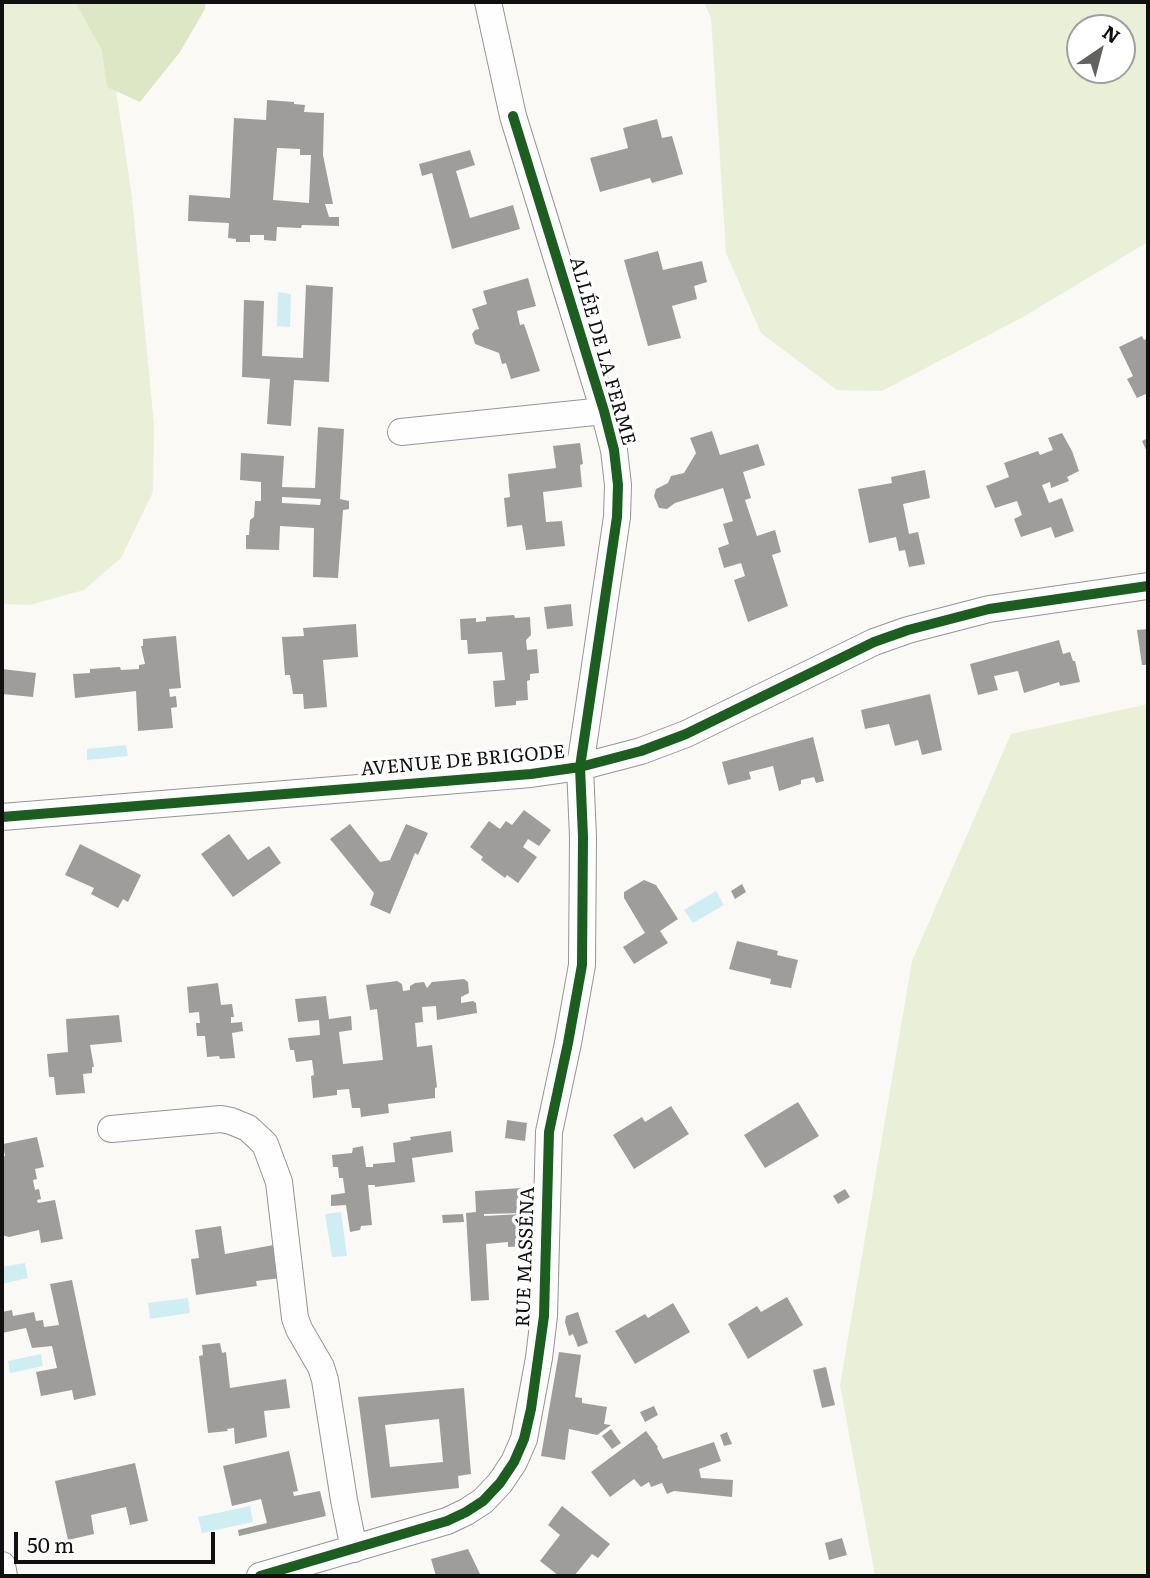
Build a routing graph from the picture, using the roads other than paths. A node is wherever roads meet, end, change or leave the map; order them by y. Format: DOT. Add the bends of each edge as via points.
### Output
graph roads {
  1 [pos="488,2"];
  2 [pos="604,411"];
  3 [pos="401,432"];
  4 [pos="1148,586"];
  5 [pos="580,767"];
  6 [pos="2,817"];
  7 [pos="111,1129"];
  8 [pos="354,1549"];
  9 [pos="2,1565"];
  10 [pos="4,1576"];
  11 [pos="260,1576"];
  1 -- 2 [label="street, ALLÉE DE LA FERME" via="513,116"];
  2 -- 3 [label="street, ALLÉE DE LA FERME"];
  2 -- 5 [label="street, ALLÉE DE LA FERME" via="614,450 617,517"];
  4 -- 5 [label="street, AVENUE DE BRIGODE" via="989,609 908,630 874,642 686,734"];
  5 -- 6 [label="street, AVENUE DE BRIGODE"];
  5 -- 8 [label="street, RUE MASSÉNA" via="582,965 549,1132 544,1316 524,1439 500,1483 466,1512"];
  7 -- 8 [label="street" via="221,1119 248,1128 265,1144 279,1182 295,1318 325,1380"];
  8 -- 11 [label="street, RUE MASSÉNA"];
  9 -- 10 [label="street"];
}
